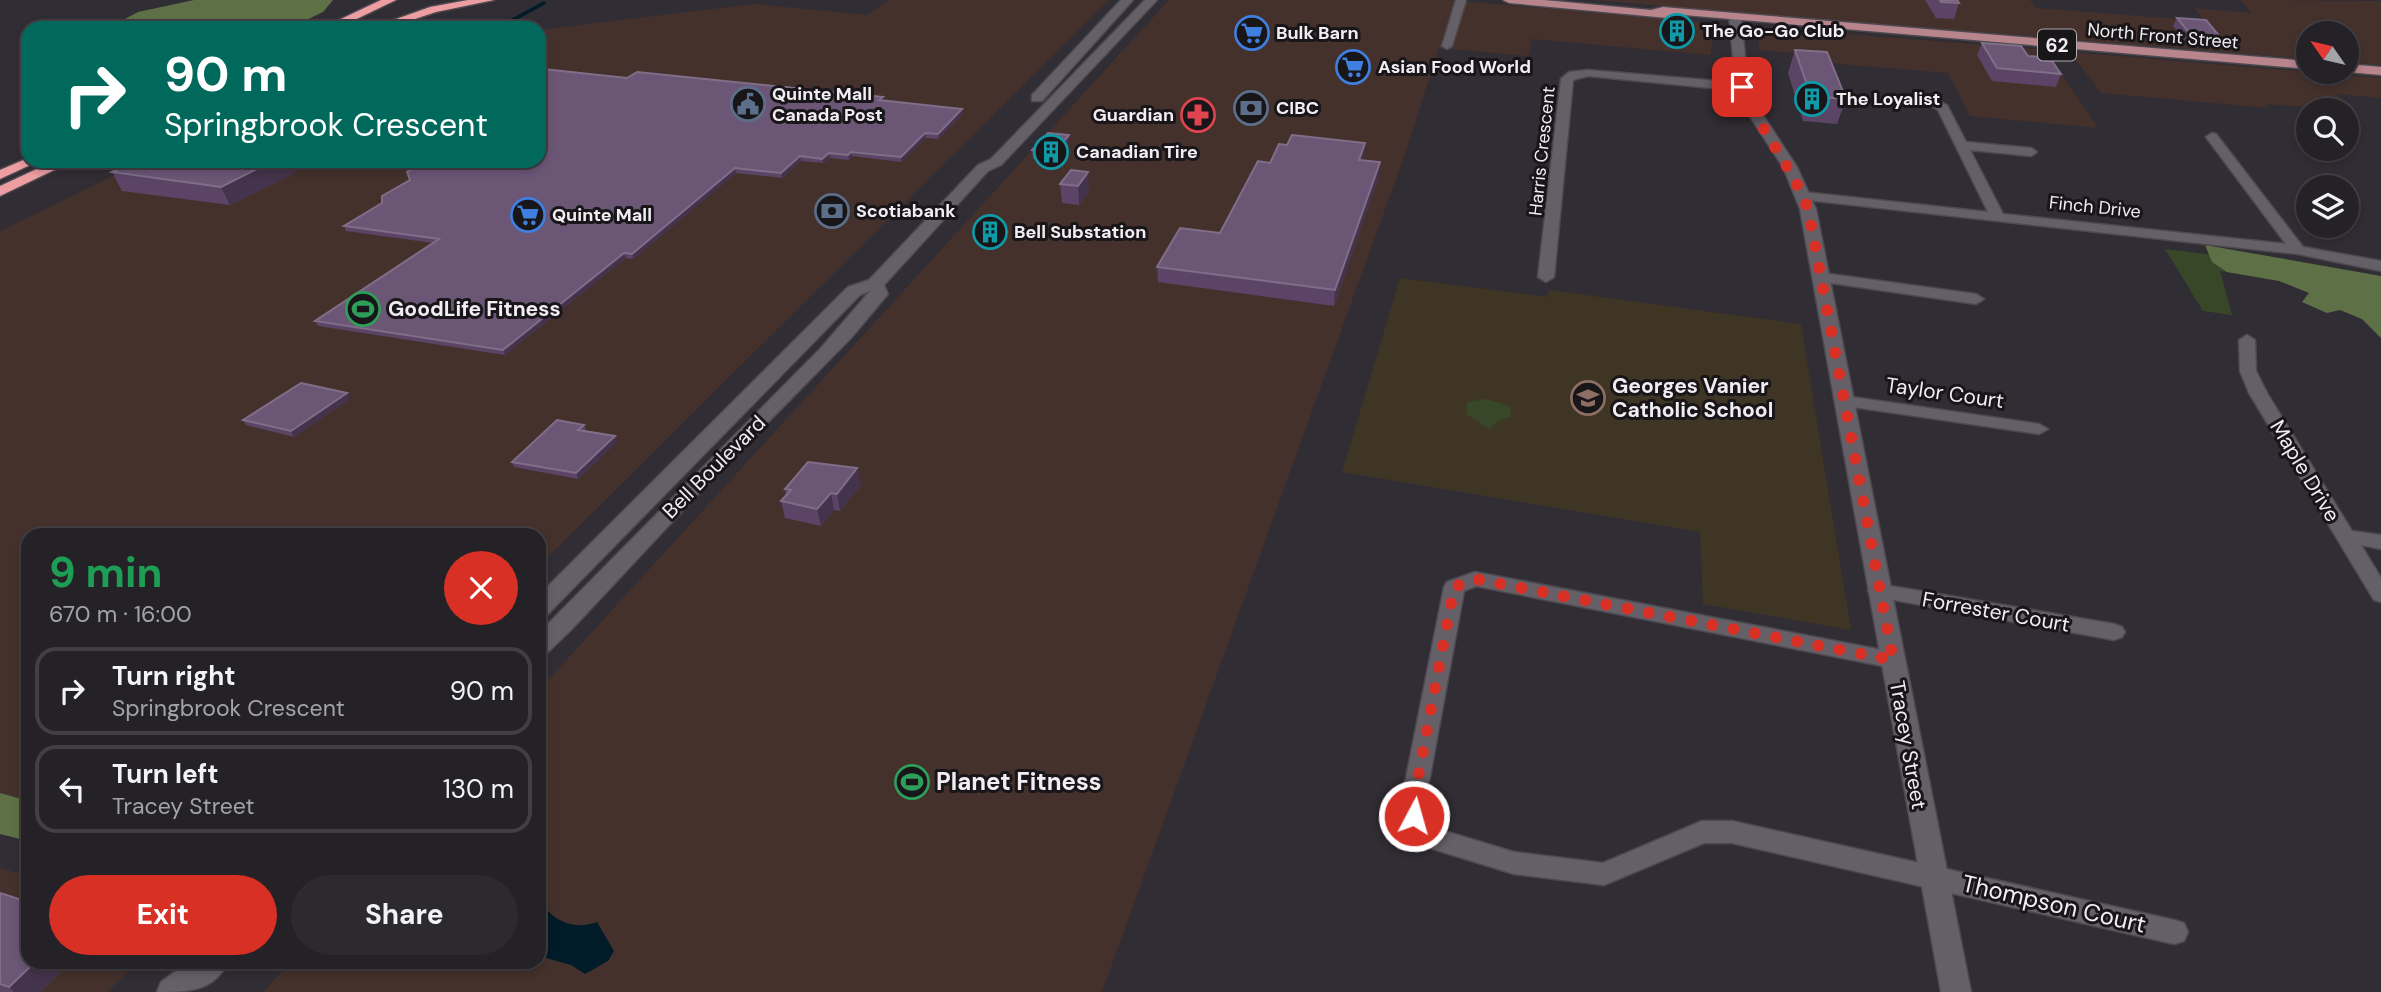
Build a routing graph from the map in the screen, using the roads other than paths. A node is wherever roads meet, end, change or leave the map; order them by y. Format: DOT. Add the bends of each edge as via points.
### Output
graph roads {
  1 [pos="365,0"];
  2 [pos="390,0"];
  3 [pos="488,0"];
  4 [pos="1127,0"];
  5 [pos="1151,0"];
  6 [pos="1461,0"];
  7 [pos="1509,0"];
  8 [pos="403,6"];
  9 [pos="1735,19"];
  10 [pos="329,21"];
  11 [pos="344,21"];
  12 [pos="370,21"];
  13 [pos="398,21"];
  14 [pos="1447,46"];
  15 [pos="2296,64"];
  16 [pos="2359,69"];
  17 [pos="2381,71"];
  18 [pos="1742,87"];
  19 [pos="1924,98"];
  20 [pos="2212,137"];
  21 [pos="1962,145"];
  22 [pos="2031,152"];
  23 [pos="21,166"];
  24 [pos="51,168"];
  25 [pos="983,168"];
  26 [pos="0,175"];
  27 [pos="0,192"];
  28 [pos="1804,196"];
  29 [pos="1997,216"];
  30 [pos="2298,250"];
  31 [pos="2381,267"];
  32 [pos="1546,277"];
  33 [pos="1822,278"];
  34 [pos="875,284"];
  35 [pos="1976,299"];
  36 [pos="2247,340"];
  37 [pos="1845,401"];
  38 [pos="2039,429"];
  39 [pos="2344,536"];
  40 [pos="2381,542"];
  41 [pos="1879,591"];
  42 [pos="2381,595"];
  43 [pos="546,602"];
  44 [pos="2114,632"];
  45 [pos="546,640"];
  46 [pos="1893,660"];
  47 [pos="1933,876"];
  48 [pos="2174,932"];
  49 [pos="204,974"];
  50 [pos="172,992"];
  51 [pos="1956,992"];
  1 -- 10 [label="highway"];
  2 -- 11 [label="highway"];
  3 -- 13 [label="highway" via="434,9"];
  4 -- 25 [label="main road, Bell Boulevard" via="979,160"];
  5 -- 25 [label="main road, Bell Boulevard" via="996,162"];
  6 -- 14 [label="street"];
  7 -- 9 [label="main road, North Front Street / 62"];
  8 -- 12 [label="highway"];
  9 -- 15 [label="main road, North Front Street / 62"];
  9 -- 18 [label="main road, Tracey Street"];
  16 -- 17 [label="main road"];
  18 -- 28 [label="main road, Tracey Street"];
  18 -- 32 [label="street, Harris Crescent" via="1588,73 1567,79"];
  19 -- 21 [label="street" via="1943,108"];
  20 -- 30 [label="street"];
  21 -- 22 [label="street"];
  21 -- 29 [label="street"];
  23 -- 26 [label="highway"];
  24 -- 27 [label="highway"];
  25 -- 34 [label="main road, Bell Boulevard"];
  28 -- 29 [label="street, Finch Drive"];
  28 -- 33 [label="main road, Tracey Street"];
  29 -- 30 [label="street, Finch Drive"];
  30 -- 31 [label="street, Finch Drive"];
  33 -- 35 [label="street"];
  33 -- 37 [label="main road, Tracey Street"];
  34 -- 43 [label="main road, Bell Boulevard" via="854,291"];
  34 -- 45 [label="main road, Bell Boulevard" via="880,294 849,332"];
  36 -- 39 [label="street, Maple Drive" via="2248,372 2258,393"];
  37 -- 38 [label="street, Taylor Court"];
  37 -- 41 [label="main road, Tracey Street"];
  39 -- 40 [label="street"];
  39 -- 42 [label="street, Maple Drive"];
  41 -- 44 [label="street, Forrester Court"];
  41 -- 46 [label="main road, Tracey Street"];
  46 -- 47 [label="main road, Tracey Street"];
  46 -- 47 [label="street, Thompson Court" via="1475,579 1454,587 1414,816 1429,837 1441,841 1514,863 1604,874 1702,832 1732,832"];
  47 -- 48 [label="street, Thompson Court"];
  47 -- 51 [label="main road, Tracey Street"];
  49 -- 50 [label="main road"];
}
